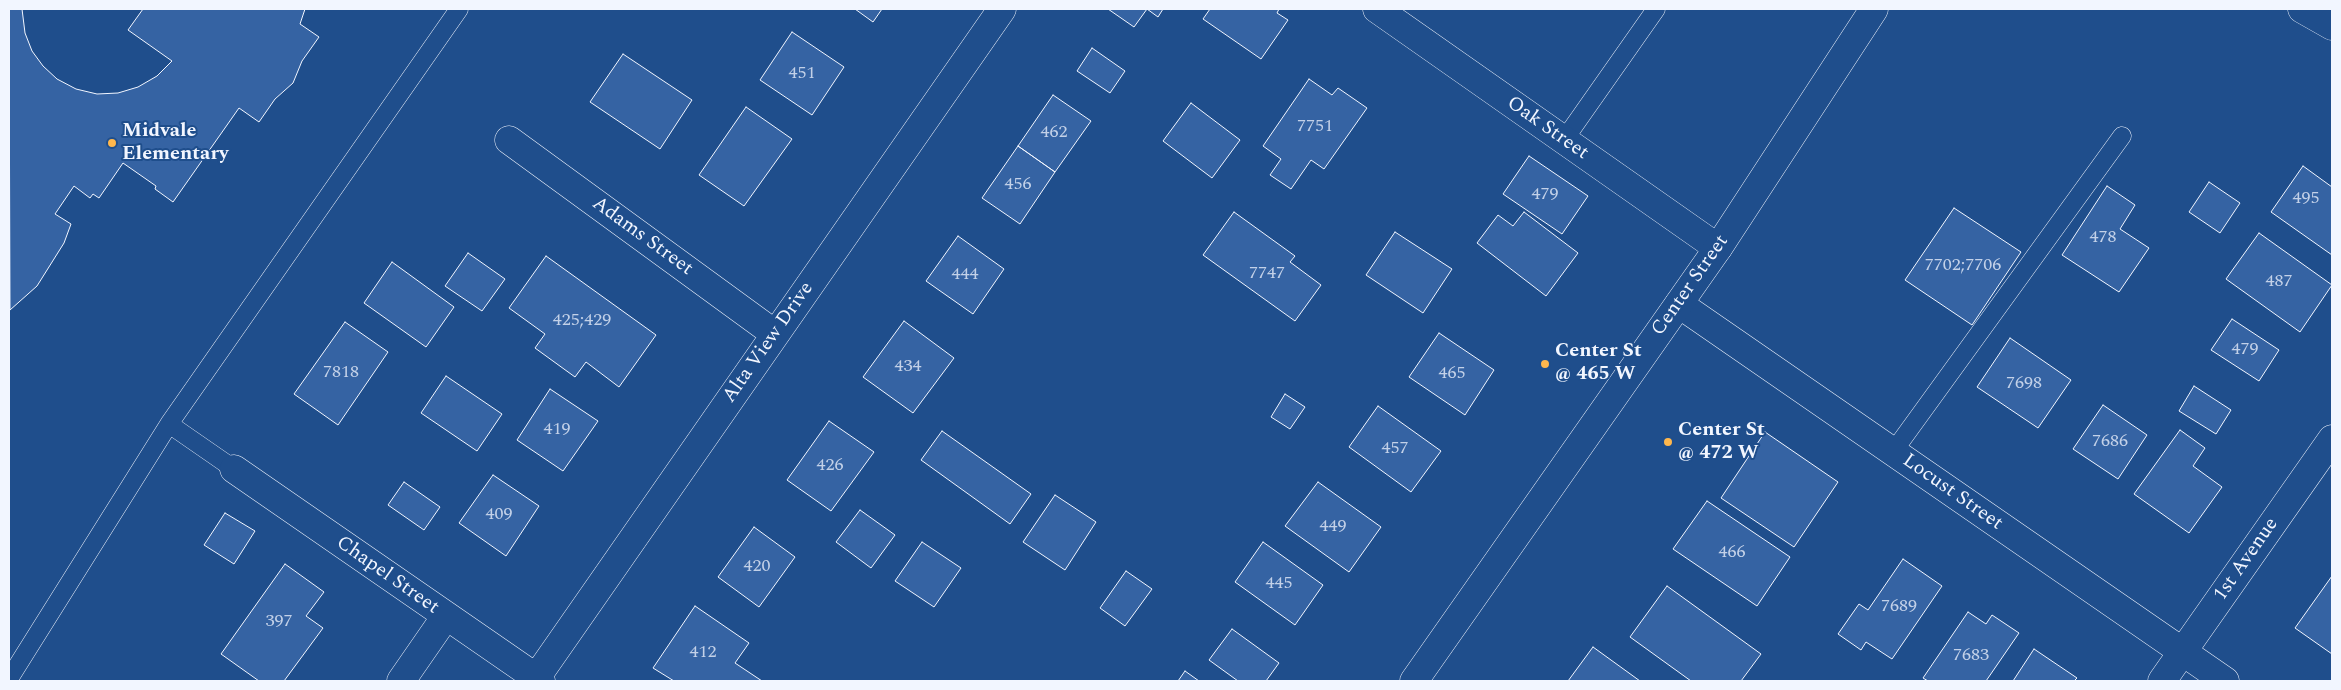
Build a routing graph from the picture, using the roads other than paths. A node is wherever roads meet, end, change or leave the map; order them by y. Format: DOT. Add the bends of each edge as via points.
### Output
graph roads {
  1 [pos="459,9"];
  2 [pos="1002,9"];
  3 [pos="1377,9"];
  4 [pos="1656,9"];
  5 [pos="1874,9"];
  6 [pos="2302,9"];
  7 [pos="2332,26"];
  8 [pos="2122,136"];
  9 [pos="509,140"];
  10 [pos="1564,140"];
  11 [pos="1718,248"];
  12 [pos="1679,304"];
  13 [pos="775,334"];
  14 [pos="169,424"];
  15 [pos="2332,439"];
  16 [pos="1893,452"];
  17 [pos="234,470"];
  18 [pos="446,616"];
  19 [pos="2183,652"];
  20 [pos="9,679"];
  21 [pos="538,680"];
  22 [pos="401,681"];
  23 [pos="1414,681"];
  24 [pos="2162,681"];
  25 [pos="2225,681"];
  1 -- 14 [label="lane"];
  2 -- 13 [label="main road, Alta View Drive"];
  3 -- 10 [label="main road, Oak Street"];
  4 -- 10 [label="lane"];
  5 -- 11 [label="main road, Center Street"];
  6 -- 7 [label="main road"];
  8 -- 16 [label="lane"];
  9 -- 13 [label="main road, Adams Street"];
  10 -- 11 [label="main road, Oak Street"];
  11 -- 12 [label="main road, Center Street"];
  12 -- 16 [label="main road, Locust Street"];
  12 -- 23 [label="main road, Center Street"];
  13 -- 21 [label="main road, Alta View Drive"];
  14 -- 17 [label="lane"];
  14 -- 20 [label="lane"];
  15 -- 19 [label="main road, 1st Avenue"];
  16 -- 19 [label="main road, Locust Street"];
  17 -- 18 [label="main road, Chapel Street"];
  18 -- 21 [label="main road, Chapel Street"];
  18 -- 22 [label="main road"];
  19 -- 24 [label="main road, 1st Avenue"];
  19 -- 25 [label="main road, Locust Street"];
}
